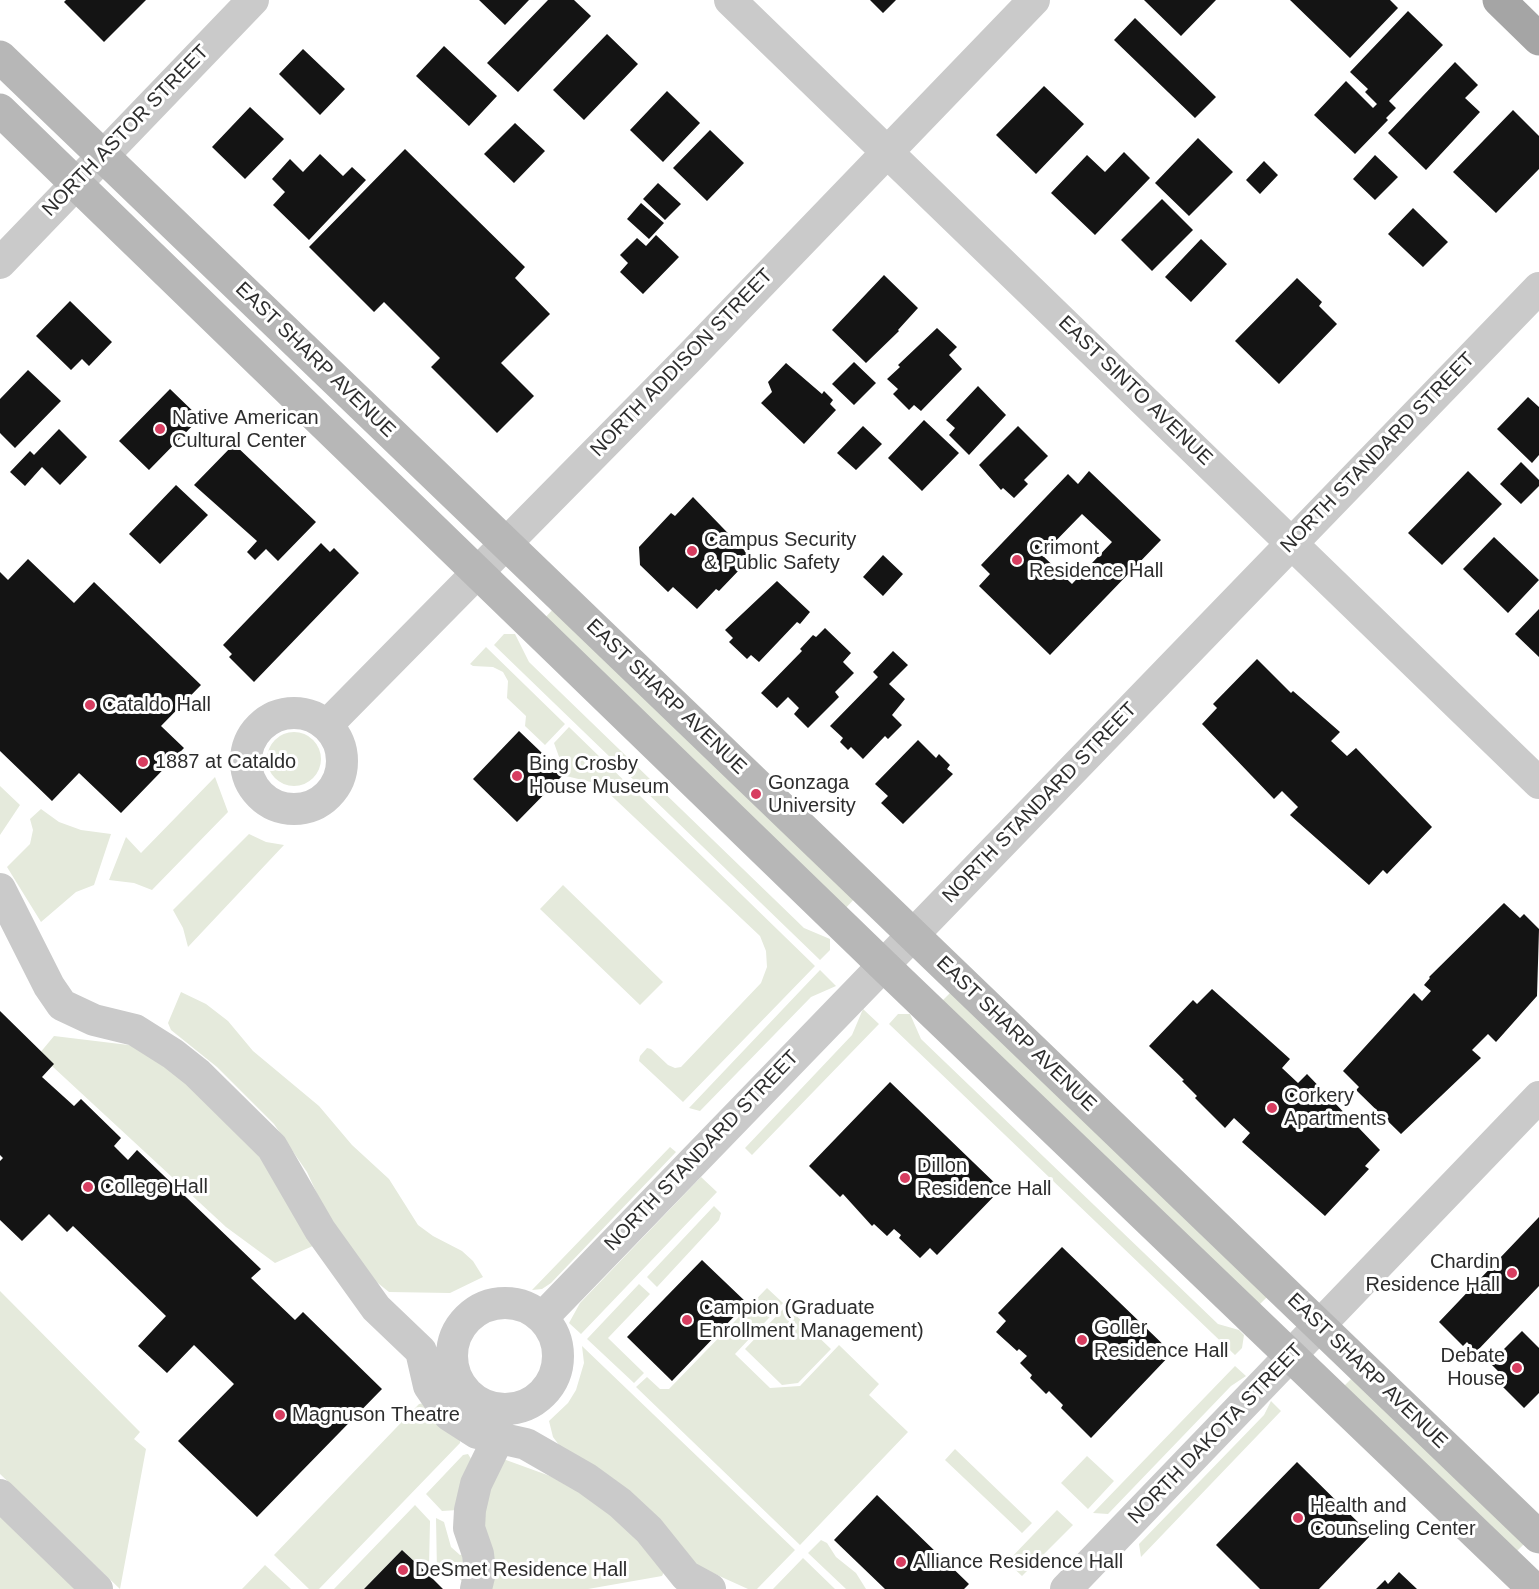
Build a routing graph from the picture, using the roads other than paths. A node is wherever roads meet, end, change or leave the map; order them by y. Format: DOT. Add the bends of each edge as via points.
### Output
graph roads {
  1 [pos="253,0"];
  2 [pos="730,0"];
  3 [pos="1034,0"];
  4 [pos="1499,0"];
  5 [pos="1539,39"];
  6 [pos="0,57"];
  7 [pos="0,110"];
  8 [pos="887,151"];
  9 [pos="101,155"];
  10 [pos="75,182"];
  11 [pos="0,263"];
  12 [pos="1539,288"];
  13 [pos="1292,542"];
  14 [pos="504,543"];
  15 [pos="476,572"];
  16 [pos="327,725"];
  17 [pos="1539,783"];
  18 [pos="0,889"];
  19 [pos="912,935"];
  20 [pos="883,965"];
  21 [pos="1539,1097"];
  22 [pos="542,1318"];
  23 [pos="1320,1326"];
  24 [pos="1291,1355"];
  25 [pos="498,1439"];
  26 [pos="0,1495"];
  27 [pos="1539,1537"];
  28 [pos="97,1589"];
  29 [pos="476,1589"];
  30 [pos="710,1589"];
  31 [pos="1066,1589"];
  32 [pos="1534,1589"];
  1 -- 9 [label="street, NORTH ASTOR STREET"];
  2 -- 8 [label="street, EAST SINTO AVENUE"];
  3 -- 8 [label="street, NORTH ADDISON STREET"];
  4 -- 5 [label="main road"];
  6 -- 9 [label="street, EAST SHARP AVENUE"];
  7 -- 10 [label="street, EAST SHARP AVENUE"];
  8 -- 13 [label="street, EAST SINTO AVENUE"];
  8 -- 14 [label="street, NORTH ADDISON STREET" via="687,360"];
  9 -- 10 [label="street, NORTH ASTOR STREET"];
  9 -- 14 [label="street, EAST SHARP AVENUE"];
  10 -- 11 [label="street, NORTH ASTOR STREET"];
  10 -- 15 [label="street, EAST SHARP AVENUE"];
  12 -- 13 [label="street, NORTH STANDARD STREET"];
  13 -- 17 [label="street, EAST SINTO AVENUE"];
  13 -- 19 [label="street, NORTH STANDARD STREET"];
  14 -- 15 [label="street, NORTH ADDISON STREET"];
  14 -- 19 [label="street, EAST SHARP AVENUE"];
  15 -- 16 [label="street, NORTH ADDISON STREET"];
  15 -- 20 [label="street, EAST SHARP AVENUE"];
  18 -- 25 [label="street" via="62,1005 94,1020 135,1030 197,1073 243,1117 272,1147 320,1230 376,1308 420,1351 429,1386 449,1415 477,1433"];
  19 -- 20 [label="street, NORTH STANDARD STREET"];
  19 -- 23 [label="street, EAST SHARP AVENUE"];
  20 -- 22 [label="street, NORTH STANDARD STREET"];
  20 -- 24 [label="street, EAST SHARP AVENUE"];
  21 -- 23 [label="street, NORTH DAKOTA STREET"];
  23 -- 24 [label="street, NORTH DAKOTA STREET"];
  23 -- 27 [label="street, EAST SHARP AVENUE"];
  24 -- 31 [label="street, NORTH DAKOTA STREET"];
  24 -- 32 [label="street, EAST SHARP AVENUE"];
  25 -- 29 [label="street" via="476,1484 470,1510 469,1528 480,1572"];
  25 -- 30 [label="street" via="526,1444 587,1479 649,1530 686,1576"];
  26 -- 28 [label="street"];
}
